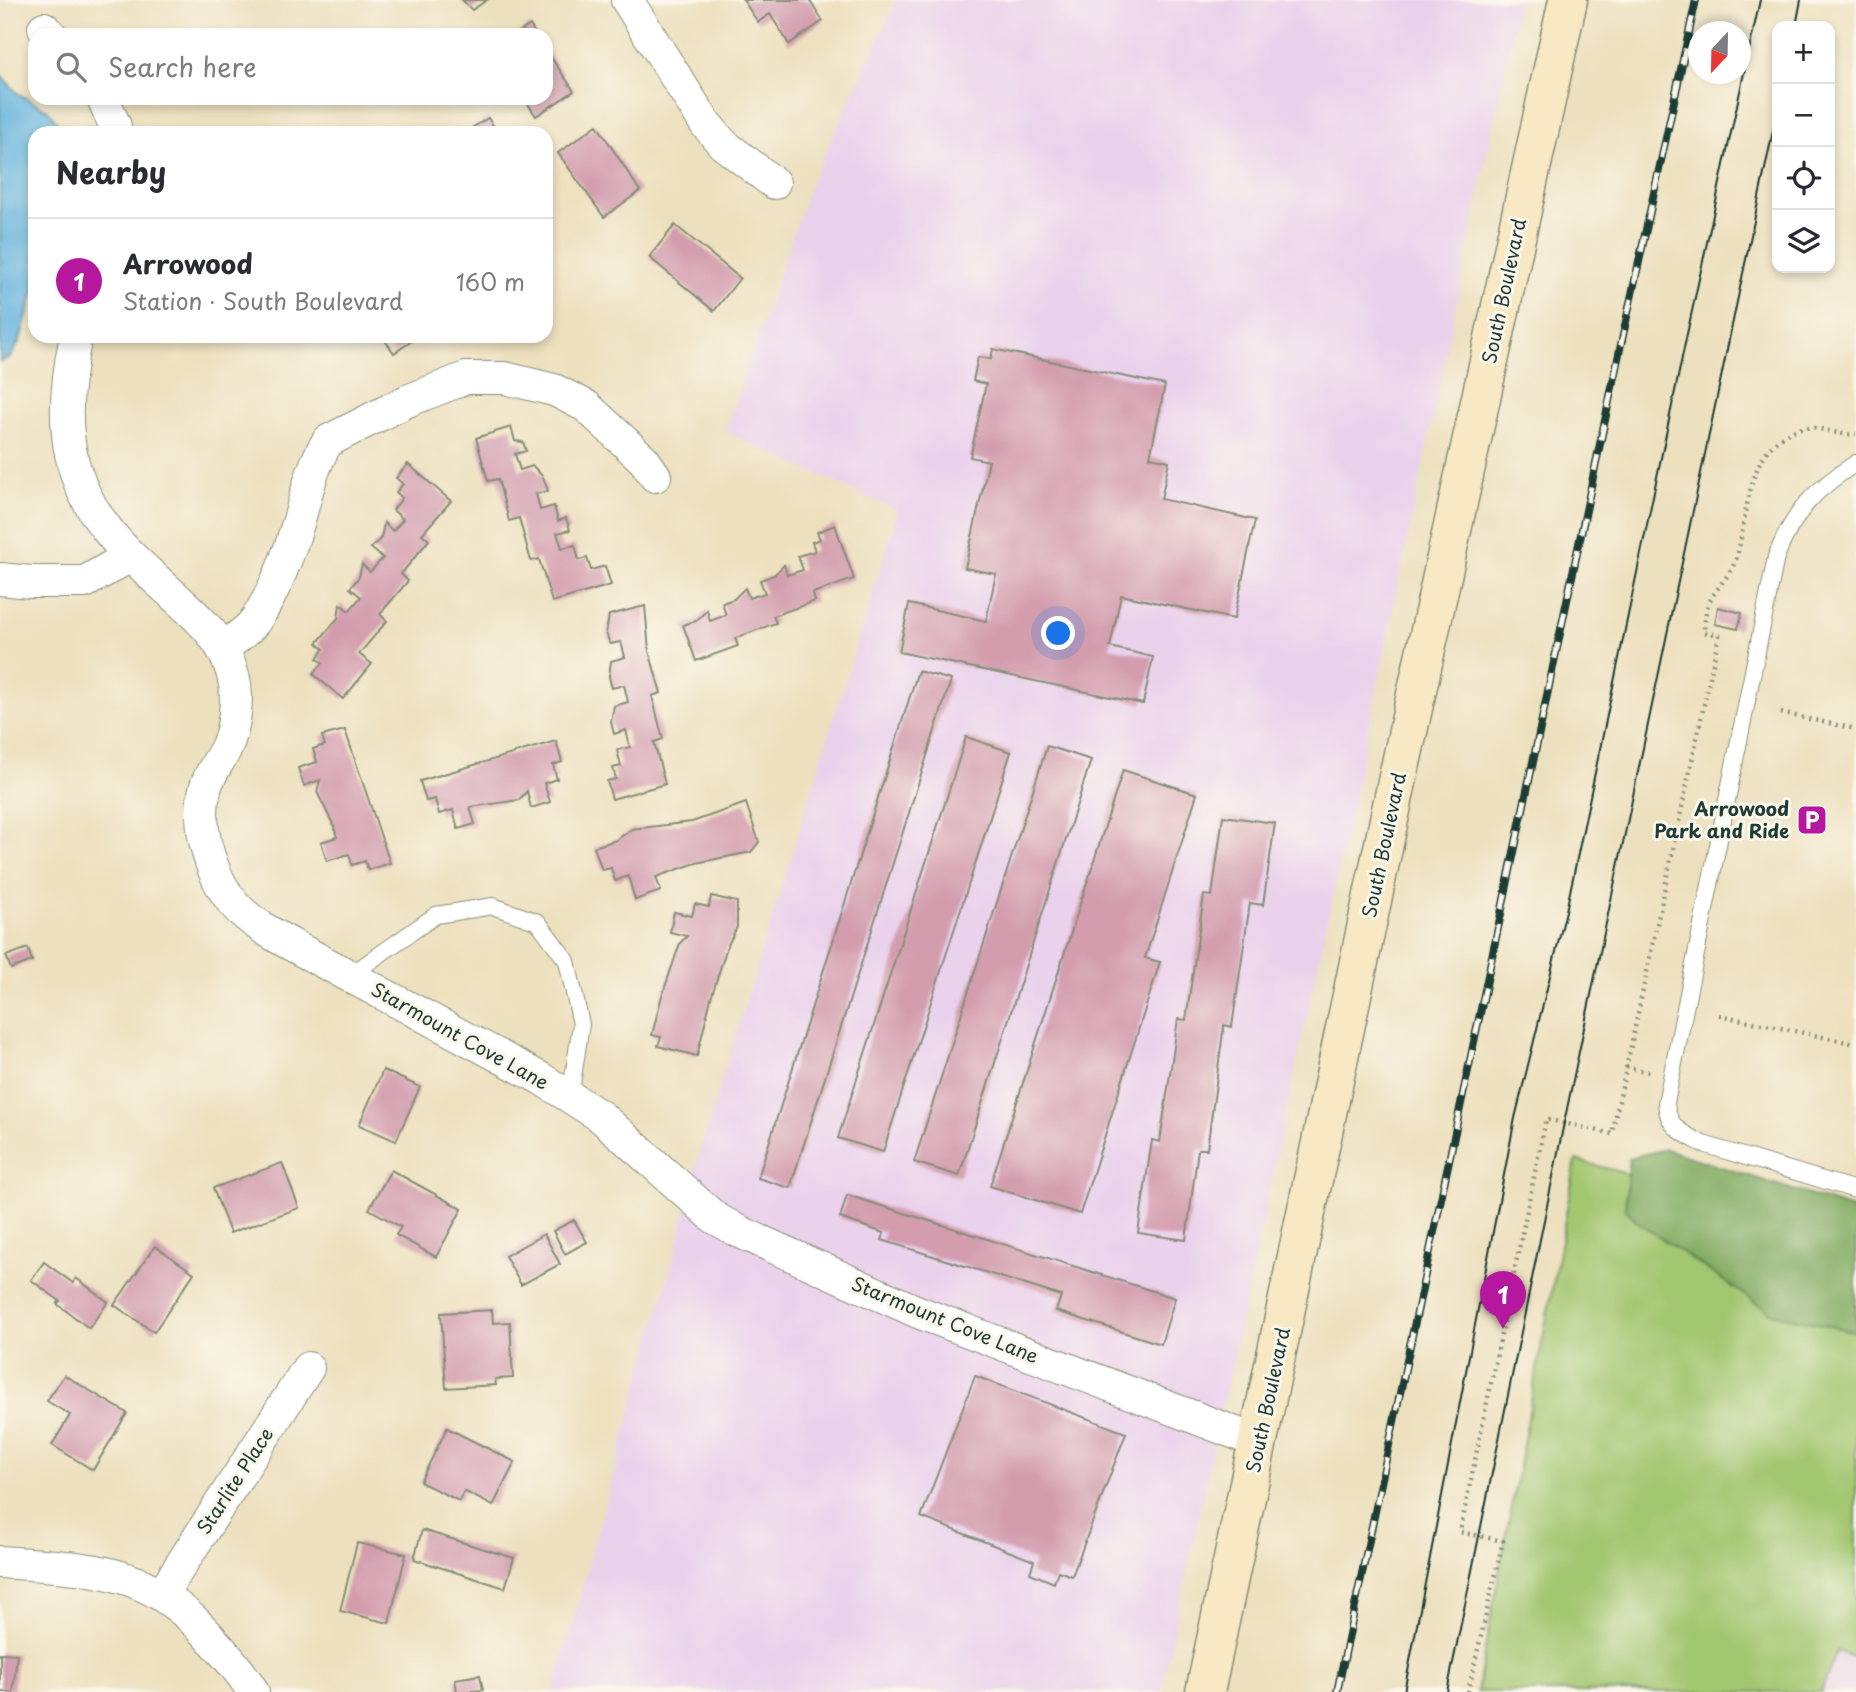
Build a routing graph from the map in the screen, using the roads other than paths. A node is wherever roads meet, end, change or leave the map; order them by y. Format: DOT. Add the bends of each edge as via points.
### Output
graph roads {
  1 [pos="627,0"];
  2 [pos="1568,0"];
  3 [pos="106,105"];
  4 [pos="115,126"];
  5 [pos="774,183"];
  6 [pos="75,343"];
  7 [pos="1856,463"];
  8 [pos="655,477"];
  9 [pos="131,556"];
  10 [pos="0,579"];
  11 [pos="222,648"];
  12 [pos="349,976"];
  13 [pos="570,1098"];
  14 [pos="1856,1190"];
  15 [pos="308,1368"];
  16 [pos="1259,1442"];
  17 [pos="0,1562"];
  18 [pos="162,1594"];
  19 [pos="253,1692"];
  20 [pos="1205,1692"];
  1 -- 5 [label="street" via="705,123 723,144"];
  2 -- 16 [label="main road, South Boulevard"];
  3 -- 4 [label="street"];
  6 -- 9 [label="street, Starmount Cove Lane" via="66,393 71,454 90,505"];
  7 -- 14 [label="lane" via="1812,495 1776,557 1666,1102 1674,1126 1703,1144"];
  8 -- 11 [label="street" via="644,460 586,406 554,390 505,378 466,378 407,401 328,441 320,452 273,587 255,621"];
  9 -- 10 [label="street" via="85,582"];
  9 -- 11 [label="street, Starmount Cove Lane" via="212,630"];
  11 -- 12 [label="street, Starmount Cove Lane" via="236,699 228,745 206,785 205,845 225,893 243,913"];
  12 -- 13 [label="street, Starmount Cove Lane"];
  12 -- 13 [label="lane" via="436,915 493,906 538,922 567,961 581,1024"];
  13 -- 16 [label="street, Starmount Cove Lane" via="738,1231 918,1312"];
  15 -- 18 [label="street, Starlite Place"];
  16 -- 20 [label="main road, South Boulevard"];
  17 -- 18 [label="street" via="89,1568"];
  18 -- 19 [label="street" via="196,1620"];
}
